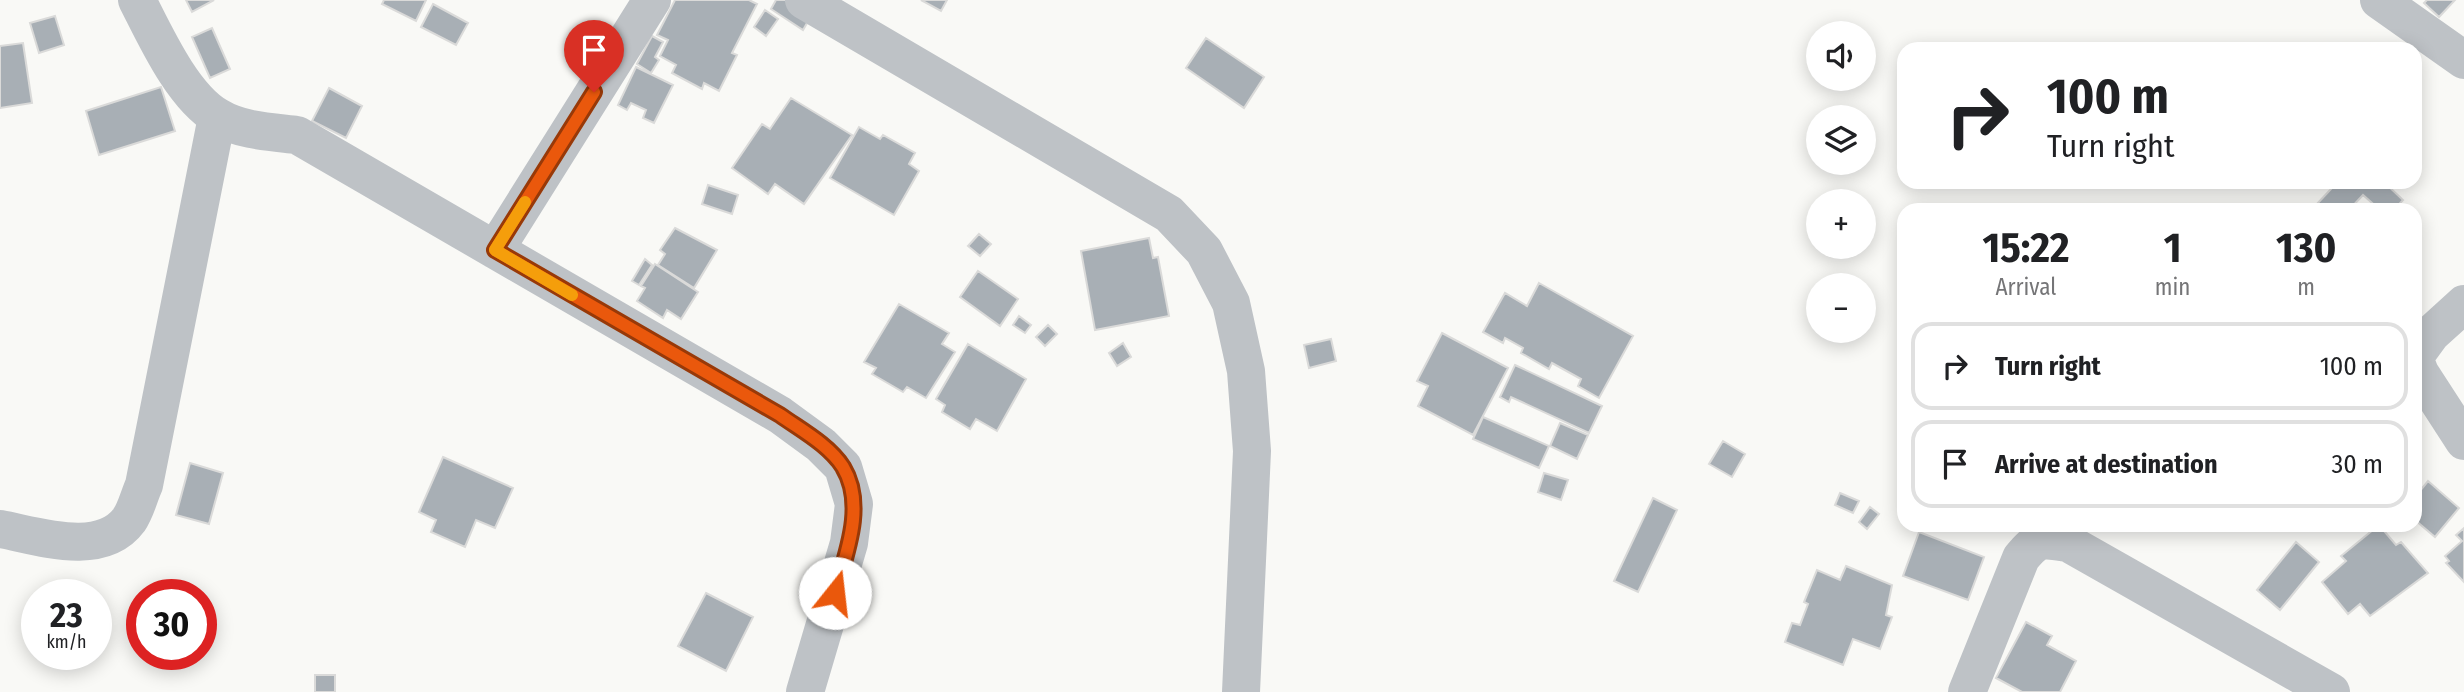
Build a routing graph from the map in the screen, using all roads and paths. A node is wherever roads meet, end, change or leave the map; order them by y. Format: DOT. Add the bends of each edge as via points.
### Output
graph roads {
  1 [pos="137,0"];
  2 [pos="652,0"];
  3 [pos="804,0"];
  4 [pos="2379,0"];
  5 [pos="2464,60"];
  6 [pos="217,117"];
  7 [pos="495,250"];
  8 [pos="2464,304"];
  9 [pos="2422,348"];
  10 [pos="2422,376"];
  11 [pos="2464,441"];
  12 [pos="0,529"];
  13 [pos="805,692"];
  14 [pos="1241,692"];
  15 [pos="1967,692"];
  16 [pos="2331,692"];
  1 -- 6 [label="street" via="164,53 194,95"];
  2 -- 7 [label="street"];
  3 -- 14 [label="street" via="1169,214 1204,251 1231,303 1246,371 1252,451"];
  4 -- 5 [label="street"];
  6 -- 7 [label="street" via="257,131 298,135"];
  6 -- 12 [label="street" via="144,485 129,520 113,535 94,540 72,541"];
  7 -- 13 [label="street" via="780,415 821,444 843,467 855,504 849,543"];
  8 -- 9 [label="street"];
  10 -- 11 [label="street"];
  15 -- 16 [label="street" via="2021,558 2033,543 2044,540 2068,543"];
}
